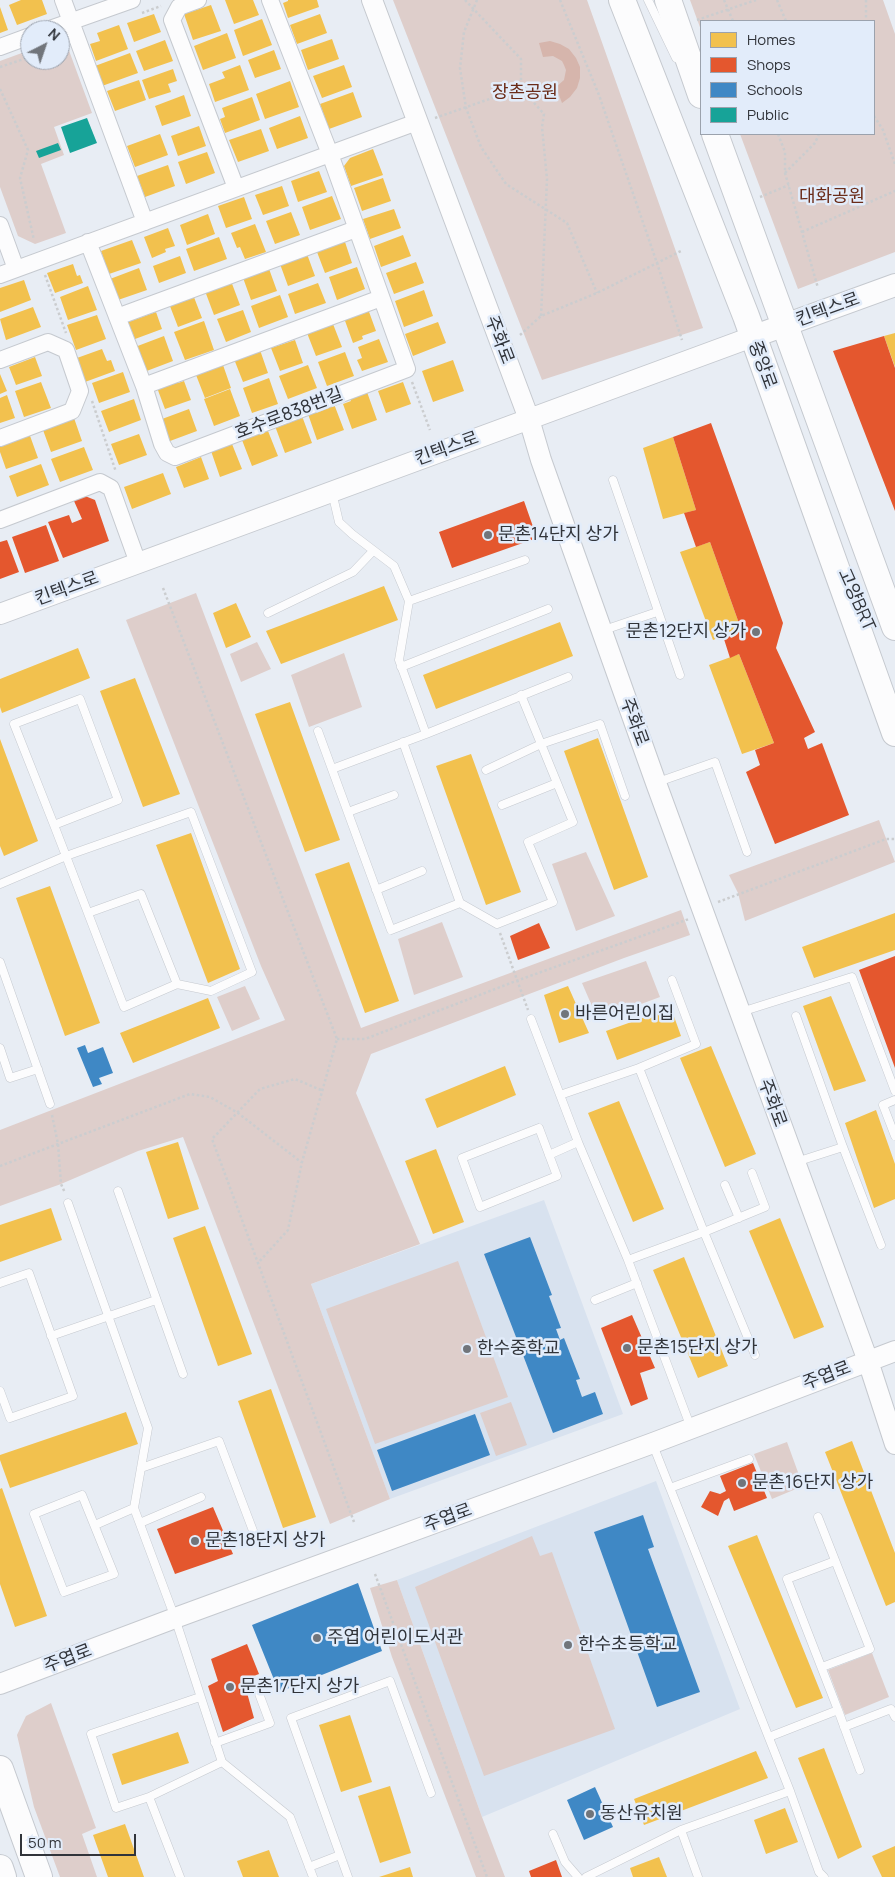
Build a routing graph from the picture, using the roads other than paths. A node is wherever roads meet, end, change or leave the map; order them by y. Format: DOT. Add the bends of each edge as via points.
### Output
graph roads {
  1 [pos="63,0"];
  2 [pos="132,0"];
  3 [pos="198,0"];
  4 [pos="270,0"];
  5 [pos="372,0"];
  6 [pos="622,0"];
  7 [pos="648,0"];
  8 [pos="668,0"];
  9 [pos="71,21"];
  10 [pos="20,40"];
  11 [pos="0,47"];
  12 [pos="681,69"];
  13 [pos="696,95"];
  14 [pos="424,120"];
  15 [pos="713,135"];
  16 [pos="330,154"];
  17 [pos="236,188"];
  18 [pos="145,222"];
  19 [pos="0,225"];
  20 [pos="356,229"];
  21 [pos="88,242"];
  22 [pos="16,269"];
  23 [pos="0,275"];
  24 [pos="895,285"];
  25 [pos="380,298"];
  26 [pos="117,316"];
  27 [pos="784,326"];
  28 [pos="752,337"];
  29 [pos="0,360"];
  30 [pos="144,386"];
  31 [pos="529,419"];
  32 [pos="0,438"];
  33 [pos="613,480"];
  34 [pos="332,492"];
  35 [pos="813,506"];
  36 [pos="0,520"];
  37 [pos="373,551"];
  38 [pos="525,560"];
  39 [pos="138,563"];
  40 [pos="408,601"];
  41 [pos="858,604"];
  42 [pos="548,609"];
  43 [pos="657,612"];
  44 [pos="268,613"];
  45 [pos="0,614"];
  46 [pos="895,627"];
  47 [pos="602,631"];
  48 [pos="401,667"];
  49 [pos="680,675"];
  50 [pos="568,677"];
  51 [pos="521,695"];
  52 [pos="318,730"];
  53 [pos="895,733"];
  54 [pos="426,734"];
  55 [pos="404,742"];
  56 [pos="541,744"];
  57 [pos="332,769"];
  58 [pos="486,770"];
  59 [pos="557,783"];
  60 [pos="656,783"];
  61 [pos="394,795"];
  62 [pos="625,796"];
  63 [pos="502,805"];
  64 [pos="348,812"];
  65 [pos="54,825"];
  66 [pos="747,852"];
  67 [pos="66,856"];
  68 [pos="422,871"];
  69 [pos="0,884"];
  70 [pos="376,890"];
  71 [pos="460,903"];
  72 [pos="88,912"];
  73 [pos="0,962"];
  74 [pos="2,974"];
  75 [pos="672,980"];
  76 [pos="177,984"];
  77 [pos="739,1012"];
  78 [pos="796,1016"];
  79 [pos="531,1019"];
  80 [pos="0,1048"];
  81 [pos="639,1068"];
  82 [pos="38,1069"];
  83 [pos="895,1091"];
  84 [pos="560,1095"];
  85 [pos="895,1100"];
  86 [pos="50,1104"];
  87 [pos="895,1136"];
  88 [pos="578,1142"];
  89 [pos="842,1148"];
  90 [pos="549,1155"];
  91 [pos="794,1163"];
  92 [pos="752,1173"];
  93 [pos="726,1185"];
  94 [pos="118,1191"];
  95 [pos="68,1203"];
  96 [pos="739,1218"];
  97 [pos="704,1232"];
  98 [pos="881,1244"];
  99 [pos="628,1260"];
  100 [pos="0,1283"];
  101 [pos="637,1283"];
  102 [pos="156,1300"];
  103 [pos="595,1300"];
  104 [pos="108,1316"];
  105 [pos="52,1336"];
  106 [pos="895,1351"];
  107 [pos="755,1355"];
  108 [pos="868,1361"];
  109 [pos="183,1374"];
  110 [pos="0,1391"];
  111 [pos="691,1428"];
  112 [pos="653,1443"];
  113 [pos="895,1444"];
  114 [pos="750,1459"];
  115 [pos="141,1468"];
  116 [pos="670,1488"];
  117 [pos="201,1497"];
  118 [pos="134,1508"];
  119 [pos="818,1517"];
  120 [pos="140,1523"];
  121 [pos="95,1525"];
  122 [pos="255,1536"];
  123 [pos="835,1561"];
  124 [pos="175,1618"];
  125 [pos="822,1667"];
  126 [pos="0,1684"];
  127 [pos="258,1691"];
  128 [pos="200,1697"];
  129 [pos="838,1710"];
  130 [pos="895,1717"];
  131 [pos="844,1727"];
  132 [pos="769,1737"];
  133 [pos="215,1743"];
  134 [pos="222,1762"];
  135 [pos="0,1769"];
  136 [pos="860,1770"];
  137 [pos="790,1790"];
  138 [pos="431,1793"];
  139 [pos="149,1797"];
  140 [pos="681,1830"];
  141 [pos="553,1834"];
  142 [pos="340,1855"];
  143 [pos="309,1867"];
  144 [pos="0,1868"];
  145 [pos="4,1877"];
  146 [pos="39,1877"];
  147 [pos="180,1877"];
  148 [pos="313,1877"];
  149 [pos="348,1877"];
  150 [pos="578,1877"];
  151 [pos="586,1877"];
  152 [pos="698,1877"];
  153 [pos="824,1877"];
  1 -- 9 [label="street"];
  2 -- 9 [label="street"];
  3 -- 17 [label="street" via="179,7 172,20"];
  4 -- 16 [label="street"];
  5 -- 14 [label="street, 주화로"];
  6 -- 28 [label="main road, 중앙로"];
  7 -- 12 [label="lane"];
  8 -- 13 [label="main road"];
  9 -- 18 [label="street"];
  10 -- 11 [label="street"];
  14 -- 16 [label="street"];
  14 -- 31 [label="street, 주화로"];
  15 -- 27 [label="main road, 중앙로"];
  16 -- 17 [label="street"];
  16 -- 20 [label="street"];
  17 -- 18 [label="street"];
  18 -- 21 [label="street"];
  19 -- 22 [label="street"];
  20 -- 25 [label="street"];
  20 -- 26 [label="street"];
  21 -- 22 [label="street"];
  21 -- 26 [label="street, 호수로838번길"];
  22 -- 23 [label="street"];
  24 -- 27 [label="main road, 킨텍스로"];
  25 -- 30 [label="street"];
  25 -- 30 [label="street, 호수로838번길" via="407,369 175,457 166,453 162,444"];
  26 -- 30 [label="street, 호수로838번길"];
  27 -- 28 [label="main road, 킨텍스로"];
  27 -- 46 [label="main road, 중앙로"];
  28 -- 31 [label="street, 킨텍스로"];
  28 -- 35 [label="main road, 중앙로"];
  29 -- 32 [label="street" via="48,342 67,343 86,396 72,410"];
  31 -- 34 [label="street, 킨텍스로"];
  31 -- 47 [label="street, 주화로"];
  33 -- 43 [label="lane"];
  34 -- 37 [label="lane" via="339,522"];
  34 -- 39 [label="street, 킨텍스로"];
  35 -- 41 [label="lane, 고양BRT"];
  35 -- 53 [label="main road, 중앙로"];
  36 -- 39 [label="street" via="100,482 111,488"];
  37 -- 40 [label="lane" via="394,566"];
  37 -- 44 [label="lane" via="353,572"];
  38 -- 40 [label="lane"];
  39 -- 45 [label="street, 킨텍스로"];
  40 -- 48 [label="lane" via="398,660"];
  42 -- 48 [label="lane"];
  43 -- 47 [label="lane"];
  43 -- 49 [label="lane"];
  47 -- 60 [label="street, 주화로"];
  48 -- 54 [label="lane"];
  50 -- 51 [label="lane"];
  51 -- 54 [label="lane"];
  51 -- 56 [label="lane"];
  52 -- 57 [label="lane"];
  54 -- 55 [label="lane"];
  55 -- 57 [label="lane"];
  55 -- 71 [label="lane"];
  56 -- 58 [label="lane"];
  56 -- 59 [label="lane"];
  56 -- 62 [label="lane" via="600,724"];
  57 -- 64 [label="lane"];
  59 -- 63 [label="lane"];
  59 -- 71 [label="lane" via="573,822 528,842 552,902 497,924"];
  60 -- 66 [label="lane" via="715,762"];
  60 -- 77 [label="street, 주화로"];
  61 -- 64 [label="lane"];
  64 -- 70 [label="lane"];
  65 -- 65 [label="lane" via="14,724 80,699 118,800"];
  65 -- 67 [label="lane"];
  67 -- 69 [label="lane"];
  67 -- 72 [label="lane"];
  67 -- 76 [label="lane" via="190,812 252,972 212,991"];
  68 -- 70 [label="lane"];
  70 -- 71 [label="lane" via="391,930"];
  72 -- 76 [label="lane" via="141,894"];
  72 -- 76 [label="lane" via="124,1007"];
  73 -- 74 [label="lane"];
  74 -- 82 [label="lane"];
  75 -- 81 [label="lane" via="696,1044"];
  77 -- 83 [label="lane" via="852,977"];
  77 -- 91 [label="street, 주화로"];
  78 -- 89 [label="lane"];
  79 -- 84 [label="lane"];
  80 -- 82 [label="lane" via="10,1078"];
  81 -- 84 [label="lane"];
  81 -- 97 [label="lane"];
  82 -- 86 [label="lane"];
  84 -- 88 [label="lane"];
  85 -- 87 [label="lane" via="883,1105"];
  88 -- 90 [label="lane"];
  88 -- 99 [label="lane"];
  89 -- 91 [label="lane"];
  89 -- 98 [label="lane"];
  90 -- 90 [label="lane" via="538,1128 462,1158 480,1207 557,1176"];
  91 -- 108 [label="street, 주화로"];
  92 -- 96 [label="lane" via="765,1207"];
  93 -- 96 [label="lane"];
  94 -- 102 [label="lane"];
  95 -- 104 [label="lane"];
  96 -- 97 [label="lane"];
  97 -- 99 [label="lane"];
  97 -- 107 [label="lane"];
  99 -- 101 [label="lane"];
  100 -- 105 [label="lane" via="29,1273"];
  101 -- 103 [label="lane"];
  101 -- 111 [label="lane"];
  102 -- 104 [label="lane"];
  102 -- 109 [label="lane"];
  104 -- 105 [label="lane"];
  104 -- 115 [label="lane" via="148,1428"];
  105 -- 110 [label="lane" via="73,1396 10,1418"];
  106 -- 108 [label="street, 주엽로"];
  108 -- 111 [label="street, 주엽로"];
  108 -- 113 [label="street, 주화로"];
  111 -- 112 [label="street, 주엽로"];
  112 -- 116 [label="lane"];
  112 -- 124 [label="street, 주엽로"];
  114 -- 116 [label="lane"];
  115 -- 118 [label="lane"];
  115 -- 122 [label="lane" via="219,1441"];
  116 -- 132 [label="lane"];
  117 -- 120 [label="lane"];
  118 -- 120 [label="lane"];
  118 -- 121 [label="lane"];
  119 -- 123 [label="lane"];
  120 -- 124 [label="lane"];
  121 -- 121 [label="lane" via="82,1495 34,1514 64,1592 114,1574"];
  123 -- 125 [label="lane" via="787,1579"];
  123 -- 125 [label="lane" via="870,1649"];
  124 -- 126 [label="street, 주엽로"];
  124 -- 128 [label="lane"];
  125 -- 129 [label="lane"];
  127 -- 133 [label="lane" via="270,1723"];
  128 -- 133 [label="lane"];
  128 -- 139 [label="lane" via="91,1734 116,1808"];
  129 -- 131 [label="lane"];
  129 -- 132 [label="lane"];
  130 -- 131 [label="lane" via="891,1709"];
  131 -- 136 [label="lane"];
  132 -- 137 [label="lane"];
  133 -- 134 [label="lane"];
  134 -- 139 [label="lane"];
  134 -- 143 [label="lane" via="290,1817"];
  135 -- 146 [label="main road"];
  137 -- 140 [label="lane"];
  137 -- 153 [label="lane" via="818,1872"];
  138 -- 142 [label="lane" via="390,1681 290,1718"];
  139 -- 147 [label="lane"];
  140 -- 151 [label="lane"];
  140 -- 152 [label="lane"];
  141 -- 150 [label="lane" via="565,1862"];
  142 -- 143 [label="lane"];
  142 -- 149 [label="lane"];
  143 -- 148 [label="lane"];
  144 -- 145 [label="main road"];
}
